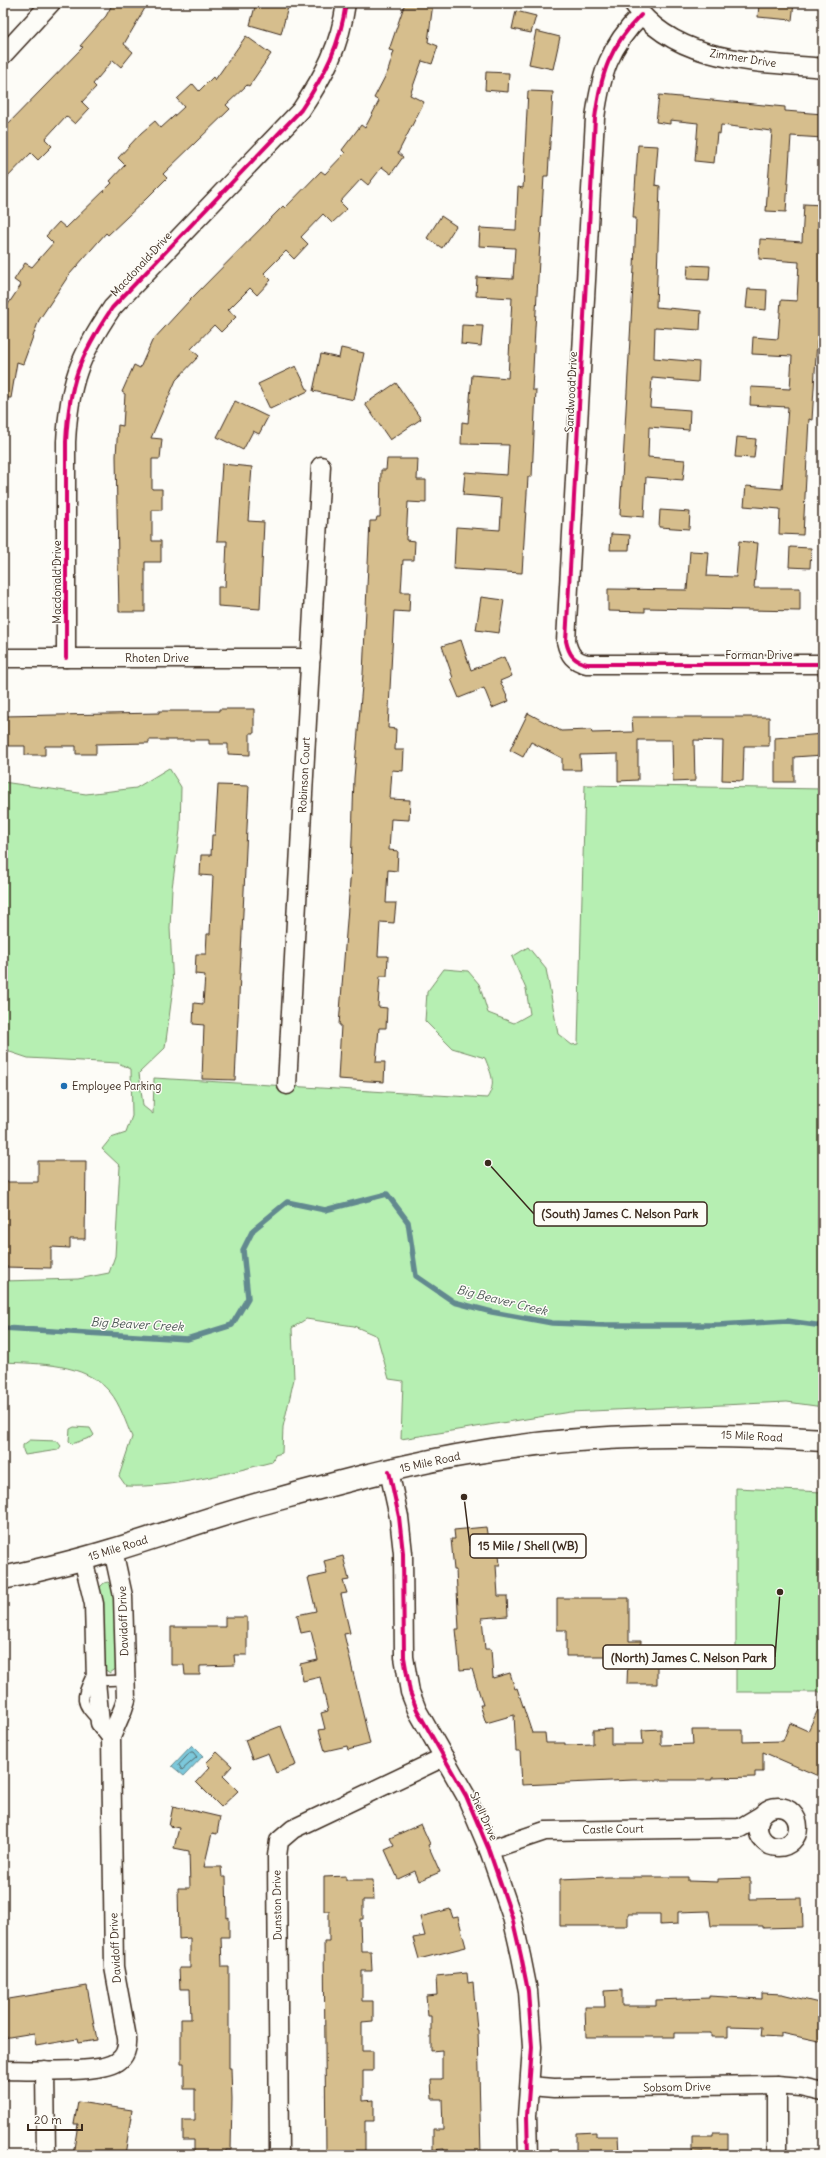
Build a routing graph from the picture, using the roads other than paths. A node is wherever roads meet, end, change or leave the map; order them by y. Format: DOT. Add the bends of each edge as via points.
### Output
graph roads {
  1 [pos="51,3"];
  2 [pos="346,3"];
  3 [pos="637,9"];
  4 [pos="3,55"];
  5 [pos="823,68"];
  6 [pos="321,466"];
  7 [pos="3,658"];
  8 [pos="66,658"];
  9 [pos="311,658"];
  10 [pos="696,664"];
  11 [pos="823,664"];
  12 [pos="287,1085"];
  13 [pos="823,1440"];
  14 [pos="389,1471"];
  15 [pos="113,1550"];
  16 [pos="83,1559"];
  17 [pos="3,1578"];
  18 [pos="96,1673"];
  19 [pos="124,1680"];
  20 [pos="105,1730"];
  21 [pos="444,1757"];
  22 [pos="762,1814"];
  23 [pos="740,1828"];
  24 [pos="762,1840"];
  25 [pos="490,1850"];
  26 [pos="3,2070"];
  27 [pos="45,2070"];
  28 [pos="777,2085"];
  29 [pos="530,2086"];
  30 [pos="823,2092"];
  31 [pos="46,2155"];
  32 [pos="279,2155"];
  33 [pos="528,2155"];
  34 [pos="777,2155"];
  1 -- 4 [label="street"];
  2 -- 8 [label="street, Macdonald Drive" via="339,38 323,76 301,110 112,308 81,360 68,415 66,442"];
  3 -- 5 [label="street, Zimmer Drive" via="669,36 702,52 750,61"];
  3 -- 10 [label="street, Sandwood Drive" via="608,61 597,97 566,641 568,652 573,658 587,664"];
  6 -- 9 [label="street, Robinson Court"];
  7 -- 8 [label="street, Rhoten Drive"];
  8 -- 9 [label="street, Rhoten Drive"];
  9 -- 12 [label="street, Robinson Court"];
  10 -- 11 [label="street, Forman Drive"];
  13 -- 14 [label="main road, 15 Mile Road" via="702,1434 611,1438 481,1451"];
  14 -- 15 [label="main road, 15 Mile Road" via="272,1500"];
  14 -- 21 [label="street, Shell Drive" via="399,1517 403,1553 403,1645 408,1686 416,1710"];
  15 -- 16 [label="main road, 15 Mile Road"];
  15 -- 19 [label="street, Davidoff Drive" via="123,1596"];
  16 -- 17 [label="main road, 15 Mile Road"];
  16 -- 18 [label="street, Davidoff Drive" via="94,1604"];
  18 -- 19 [label="lane"];
  18 -- 20 [label="street, Davidoff Drive"];
  19 -- 20 [label="street, Davidoff Drive" via="126,1700 123,1709"];
  20 -- 27 [label="street, Davidoff Drive" via="114,1967 127,2050 117,2063 111,2065 75,2070"];
  21 -- 25 [label="street, Shell Drive" via="466,1796"];
  21 -- 32 [label="street, Dunston Drive" via="293,1829 279,1841"];
  22 -- 23 [label="street, Castle Court"];
  22 -- 24 [label="street" via="758,1827"];
  22 -- 24 [label="street, Castle Court" via="773,1807 787,1809 796,1818 798,1825 796,1838 786,1846 773,1847"];
  23 -- 24 [label="street, Castle Court"];
  23 -- 25 [label="street, Castle Court" via="545,1831"];
  25 -- 29 [label="street, Shell Drive" via="512,1917 528,1991 532,2047"];
  26 -- 27 [label="street, Davidoff Drive"];
  27 -- 31 [label="street"];
  28 -- 29 [label="street, Sobsom Drive" via="554,2088"];
  28 -- 30 [label="street, Sobsom Drive"];
  28 -- 34 [label="street"];
  29 -- 33 [label="street, Shell Drive" via="527,2116"];
}
